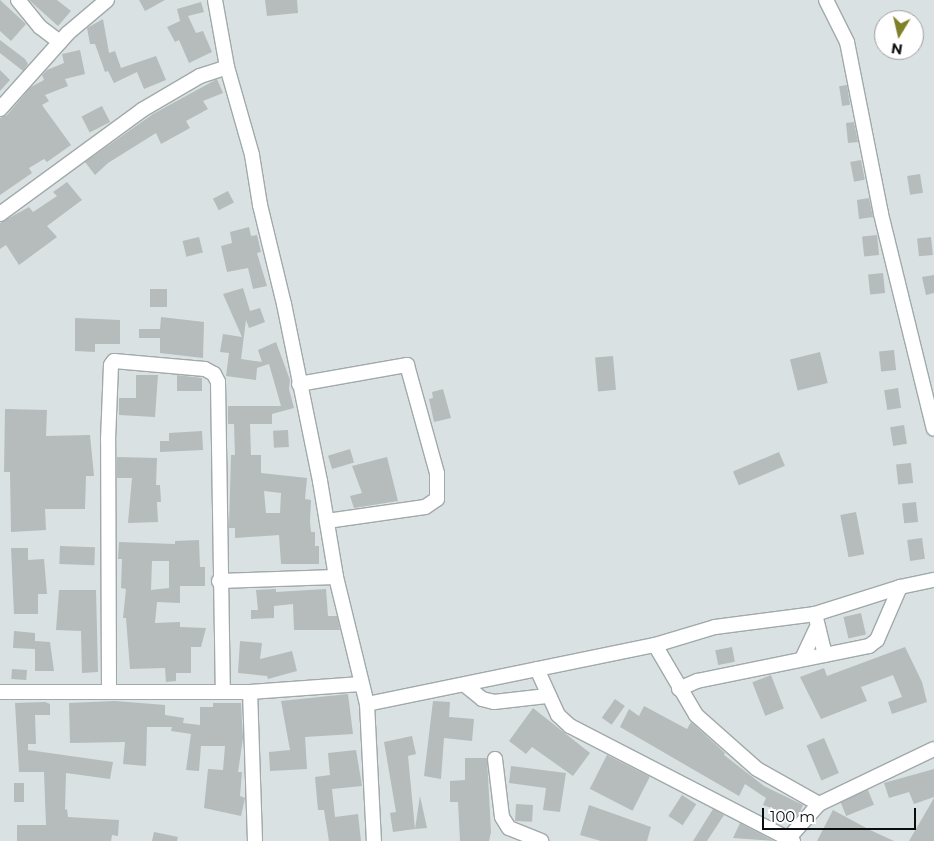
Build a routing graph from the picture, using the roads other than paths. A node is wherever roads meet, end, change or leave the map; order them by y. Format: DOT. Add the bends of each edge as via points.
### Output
graph roads {
  1 [pos="18,0"];
  2 [pos="106,0"];
  3 [pos="215,0"];
  4 [pos="826,0"];
  5 [pos="60,42"];
  6 [pos="227,67"];
  7 [pos="0,109"];
  8 [pos="0,214"];
  9 [pos="299,384"];
  10 [pos="934,430"];
  11 [pos="327,521"];
  12 [pos="336,577"];
  13 [pos="934,580"];
  14 [pos="219,581"];
  15 [pos="900,587"];
  16 [pos="815,614"];
  17 [pos="816,629"];
  18 [pos="655,645"];
  19 [pos="825,655"];
  20 [pos="802,659"];
  21 [pos="538,668"];
  22 [pos="361,684"];
  23 [pos="465,685"];
  24 [pos="679,689"];
  25 [pos="109,691"];
  26 [pos="0,692"];
  27 [pos="223,692"];
  28 [pos="250,692"];
  29 [pos="547,696"];
  30 [pos="366,704"];
  31 [pos="934,749"];
  32 [pos="496,759"];
  33 [pos="819,804"];
  34 [pos="789,840"];
  35 [pos="255,841"];
  36 [pos="374,841"];
  37 [pos="541,841"];
  1 -- 5 [label="street" via="40,27"];
  2 -- 5 [label="street"];
  3 -- 6 [label="street"];
  4 -- 10 [label="street" via="846,42 881,214"];
  5 -- 7 [label="street"];
  6 -- 8 [label="street" via="200,76 142,110"];
  6 -- 9 [label="street" via="252,155"];
  9 -- 11 [label="street"];
  9 -- 11 [label="street" via="407,365 437,473 437,499 425,507"];
  11 -- 12 [label="street"];
  12 -- 14 [label="street"];
  12 -- 22 [label="street"];
  13 -- 15 [label="street"];
  14 -- 25 [label="street" via="218,382 214,374 205,369 114,360 111,365 108,440"];
  14 -- 27 [label="street"];
  15 -- 16 [label="street"];
  15 -- 19 [label="street" via="874,644"];
  16 -- 17 [label="street"];
  16 -- 18 [label="street" via="715,627"];
  17 -- 19 [label="street"];
  17 -- 20 [label="street"];
  18 -- 21 [label="street"];
  18 -- 24 [label="street"];
  19 -- 20 [label="street"];
  20 -- 24 [label="street" via="697,681"];
  21 -- 23 [label="street"];
  21 -- 29 [label="street"];
  22 -- 28 [label="street"];
  22 -- 30 [label="street"];
  23 -- 29 [label="street" via="482,699 494,702"];
  23 -- 30 [label="street"];
  24 -- 33 [label="street" via="696,715 757,769"];
  25 -- 26 [label="street"];
  25 -- 27 [label="street"];
  27 -- 28 [label="street"];
  28 -- 35 [label="street"];
  29 -- 34 [label="street" via="558,715 570,726"];
  30 -- 36 [label="street"];
  31 -- 33 [label="street"];
  32 -- 37 [label="street" via="502,817 509,828"];
  33 -- 34 [label="street"];
}
